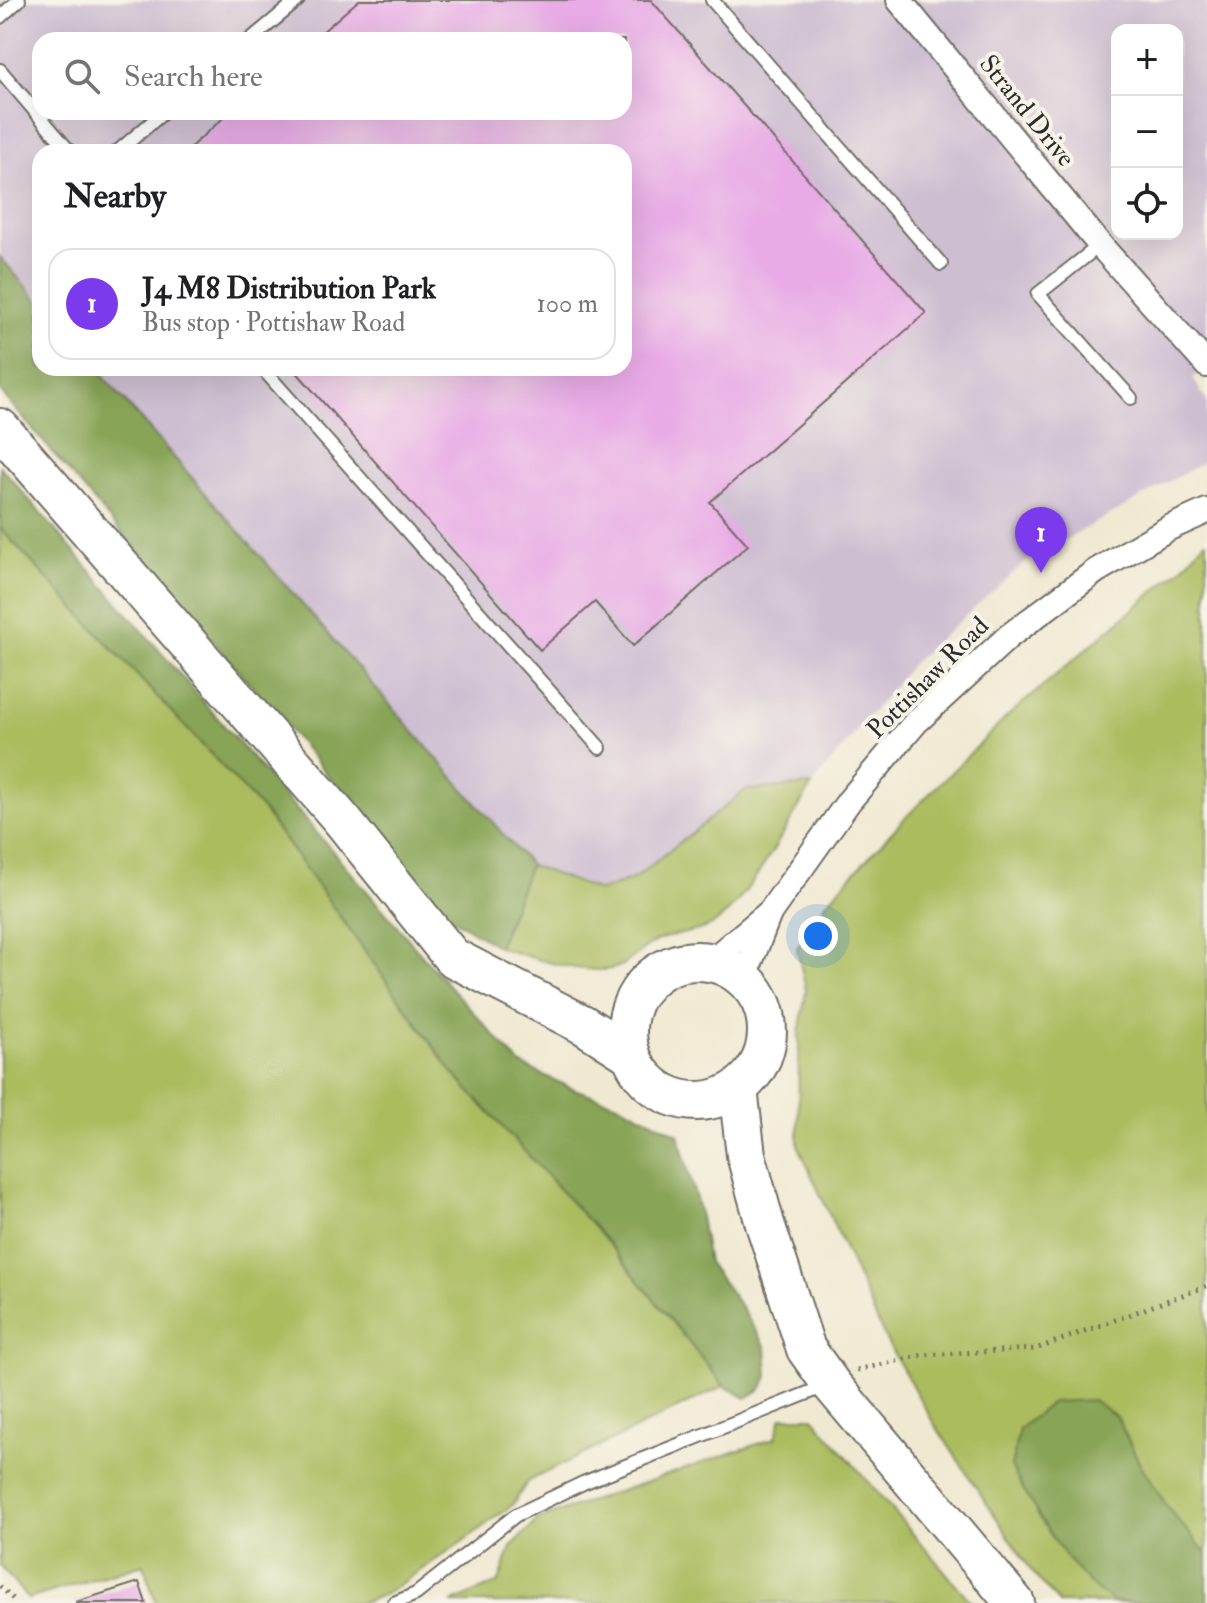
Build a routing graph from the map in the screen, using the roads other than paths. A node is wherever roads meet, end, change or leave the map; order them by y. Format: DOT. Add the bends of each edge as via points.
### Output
graph roads {
  1 [pos="19,0"];
  2 [pos="298,0"];
  3 [pos="712,0"];
  4 [pos="899,0"];
  5 [pos="0,17"];
  6 [pos="260,32"];
  7 [pos="0,70"];
  8 [pos="32,107"];
  9 [pos="43,120"];
  10 [pos="155,120"];
  11 [pos="63,144"];
  12 [pos="126,144"];
  13 [pos="1100,245"];
  14 [pos="941,264"];
  15 [pos="1207,365"];
  16 [pos="269,376"];
  17 [pos="1131,398"];
  18 [pos="0,428"];
  19 [pos="1207,494"];
  20 [pos="1207,511"];
  21 [pos="1169,528"];
  22 [pos="600,748"];
  23 [pos="770,912"];
  24 [pos="710,962"];
  25 [pos="744,978"];
  26 [pos="533,1000"];
  27 [pos="632,1003"];
  28 [pos="631,1055"];
  29 [pos="738,1089"];
  30 [pos="696,1101"];
  31 [pos="746,1155"];
  32 [pos="831,1384"];
  33 [pos="394,1603"];
  34 [pos="1015,1603"];
  1 -- 5 [label="lane"];
  2 -- 6 [label="lane"];
  3 -- 14 [label="lane"];
  4 -- 13 [label="street, Strand Drive"];
  7 -- 8 [label="lane"];
  9 -- 11 [label="lane"];
  10 -- 12 [label="lane"];
  13 -- 15 [label="street, Strand Drive"];
  13 -- 17 [label="lane" via="1038,294"];
  16 -- 22 [label="lane"];
  18 -- 26 [label="main road" via="342,820 452,957"];
  19 -- 21 [label="street, Pottishaw Road"];
  20 -- 21 [label="street, Pottishaw Road"];
  21 -- 23 [label="street, Pottishaw Road" via="1096,571 1009,636 916,722 849,801"];
  23 -- 24 [label="street, Pottishaw Road"];
  23 -- 25 [label="street, Pottishaw Road"];
  24 -- 25 [label="main road"];
  24 -- 27 [label="main road" via="686,961 664,969 645,983"];
  25 -- 29 [label="main road" via="760,998 766,1048 756,1071"];
  26 -- 27 [label="main road" via="583,1006"];
  26 -- 28 [label="main road"];
  27 -- 28 [label="main road" via="627,1029"];
  28 -- 30 [label="main road" via="656,1089"];
  29 -- 30 [label="main road"];
  29 -- 31 [label="main road"];
  30 -- 31 [label="main road"];
  31 -- 32 [label="main road" via="806,1349"];
  32 -- 33 [label="lane" via="516,1515 416,1594"];
  32 -- 34 [label="main road"];
}
